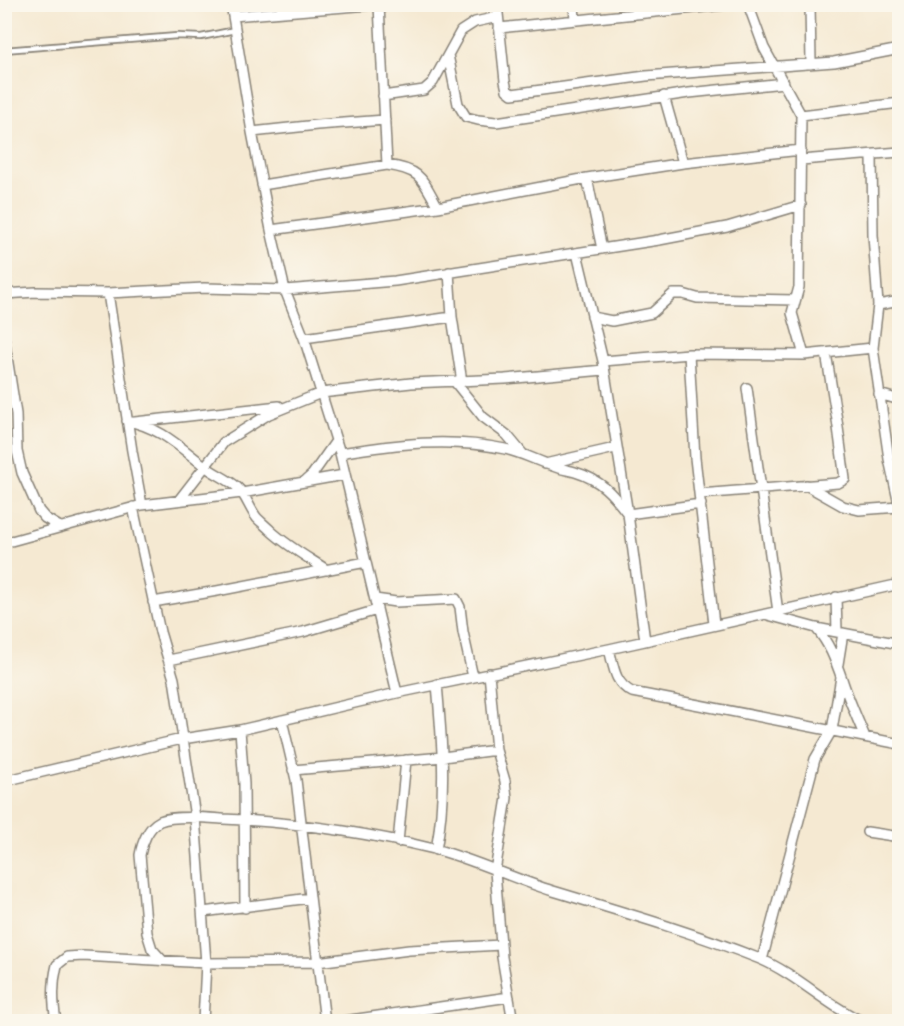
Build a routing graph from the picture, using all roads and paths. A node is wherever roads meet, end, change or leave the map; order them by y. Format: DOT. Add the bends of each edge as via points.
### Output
graph roads {
  1 [pos="231,4"];
  2 [pos="497,4"];
  3 [pos="574,4"];
  4 [pos="734,4"];
  5 [pos="748,4"];
  6 [pos="810,4"];
  7 [pos="380,5"];
  8 [pos="644,9"];
  9 [pos="233,16"];
  10 [pos="498,17"];
  11 [pos="575,21"];
  12 [pos="500,28"];
  13 [pos="235,30"];
  14 [pos="900,49"];
  15 [pos="4,50"];
  16 [pos="448,55"];
  17 [pos="811,64"];
  18 [pos="775,67"];
  19 [pos="784,83"];
  20 [pos="383,96"];
  21 [pos="664,96"];
  22 [pos="900,103"];
  23 [pos="801,114"];
  24 [pos="385,120"];
  25 [pos="252,132"];
  26 [pos="900,152"];
  27 [pos="801,155"];
  28 [pos="872,156"];
  29 [pos="683,163"];
  30 [pos="387,165"];
  31 [pos="587,178"];
  32 [pos="261,185"];
  33 [pos="801,205"];
  34 [pos="438,207"];
  35 [pos="270,231"];
  36 [pos="602,249"];
  37 [pos="577,253"];
  38 [pos="450,272"];
  39 [pos="285,290"];
  40 [pos="108,293"];
  41 [pos="4,294"];
  42 [pos="795,300"];
  43 [pos="900,301"];
  44 [pos="878,305"];
  45 [pos="452,317"];
  46 [pos="592,317"];
  47 [pos="4,338"];
  48 [pos="304,338"];
  49 [pos="873,348"];
  50 [pos="826,353"];
  51 [pos="689,354"];
  52 [pos="804,355"];
  53 [pos="6,364"];
  54 [pos="603,366"];
  55 [pos="459,382"];
  56 [pos="747,388"];
  57 [pos="321,393"];
  58 [pos="879,393"];
  59 [pos="900,400"];
  60 [pos="287,405"];
  61 [pos="131,421"];
  62 [pos="336,441"];
  63 [pos="615,447"];
  64 [pos="339,453"];
  65 [pos="523,455"];
  66 [pos="545,464"];
  67 [pos="205,467"];
  68 [pos="345,475"];
  69 [pos="303,483"];
  70 [pos="805,485"];
  71 [pos="761,488"];
  72 [pos="242,493"];
  73 [pos="700,499"];
  74 [pos="179,500"];
  75 [pos="137,506"];
  76 [pos="899,508"];
  77 [pos="627,514"];
  78 [pos="60,527"];
  79 [pos="4,543"];
  80 [pos="366,562"];
  81 [pos="327,570"];
  82 [pos="900,584"];
  83 [pos="836,597"];
  84 [pos="375,599"];
  85 [pos="153,602"];
  86 [pos="377,610"];
  87 [pos="778,612"];
  88 [pos="766,614"];
  89 [pos="714,624"];
  90 [pos="816,627"];
  91 [pos="840,632"];
  92 [pos="645,641"];
  93 [pos="900,644"];
  94 [pos="609,649"];
  95 [pos="169,660"];
  96 [pos="838,664"];
  97 [pos="489,673"];
  98 [pos="473,676"];
  99 [pos="841,677"];
  100 [pos="437,684"];
  101 [pos="397,693"];
  102 [pos="282,720"];
  103 [pos="240,730"];
  104 [pos="831,730"];
  105 [pos="865,737"];
  106 [pos="182,739"];
  107 [pos="900,744"];
  108 [pos="496,750"];
  109 [pos="443,757"];
  110 [pos="406,760"];
  111 [pos="293,770"];
  112 [pos="4,781"];
  113 [pos="195,818"];
  114 [pos="244,820"];
  115 [pos="302,827"];
  116 [pos="867,832"];
  117 [pos="900,837"];
  118 [pos="398,842"];
  119 [pos="435,850"];
  120 [pos="495,871"];
  121 [pos="310,898"];
  122 [pos="246,908"];
  123 [pos="203,912"];
  124 [pos="501,945"];
  125 [pos="162,960"];
  126 [pos="762,960"];
  127 [pos="317,962"];
  128 [pos="206,963"];
  129 [pos="508,997"];
  130 [pos="56,1022"];
  131 [pos="203,1022"];
  132 [pos="325,1022"];
  133 [pos="337,1022"];
  134 [pos="513,1022"];
  135 [pos="864,1022"];
  1 -- 9 [label="street"];
  2 -- 10 [label="street"];
  3 -- 11 [label="street"];
  4 -- 8 [label="street"];
  5 -- 18 [label="street"];
  6 -- 17 [label="street"];
  7 -- 9 [label="street"];
  7 -- 20 [label="street"];
  8 -- 11 [label="street"];
  9 -- 13 [label="street"];
  10 -- 12 [label="street"];
  10 -- 16 [label="street" via="467,26"];
  11 -- 12 [label="street"];
  12 -- 18 [label="street" via="505,81 512,94 646,76"];
  13 -- 15 [label="lane" via="201,37"];
  13 -- 25 [label="street"];
  14 -- 17 [label="street"];
  16 -- 20 [label="street" via="424,90"];
  16 -- 21 [label="street" via="458,104 466,117 477,120 496,122"];
  17 -- 18 [label="street"];
  18 -- 19 [label="street"];
  19 -- 21 [label="street"];
  19 -- 23 [label="street"];
  20 -- 24 [label="street"];
  21 -- 29 [label="street"];
  22 -- 23 [label="street"];
  23 -- 27 [label="street"];
  24 -- 25 [label="street"];
  24 -- 30 [label="street"];
  25 -- 32 [label="street"];
  26 -- 28 [label="street"];
  27 -- 28 [label="street"];
  27 -- 29 [label="street"];
  27 -- 33 [label="street"];
  28 -- 44 [label="street"];
  29 -- 31 [label="street"];
  30 -- 32 [label="street"];
  30 -- 34 [label="street" via="414,171"];
  31 -- 34 [label="street"];
  31 -- 36 [label="street"];
  32 -- 35 [label="street"];
  33 -- 36 [label="street" via="727,227"];
  33 -- 42 [label="street" via="799,287"];
  34 -- 35 [label="street"];
  35 -- 39 [label="street"];
  36 -- 37 [label="street"];
  37 -- 38 [label="street"];
  37 -- 46 [label="street"];
  38 -- 39 [label="street"];
  38 -- 45 [label="street"];
  39 -- 40 [label="street" via="204,288"];
  39 -- 48 [label="street"];
  40 -- 41 [label="street"];
  40 -- 61 [label="street"];
  42 -- 46 [label="street" via="673,294 652,313 612,321"];
  42 -- 52 [label="street" via="792,313"];
  43 -- 44 [label="street"];
  44 -- 49 [label="street"];
  45 -- 48 [label="street"];
  45 -- 55 [label="street"];
  46 -- 54 [label="street"];
  47 -- 53 [label="street"];
  48 -- 57 [label="street"];
  49 -- 50 [label="street"];
  49 -- 58 [label="street"];
  50 -- 52 [label="street"];
  50 -- 70 [label="street" via="844,479 838,483"];
  51 -- 52 [label="street"];
  51 -- 54 [label="street"];
  51 -- 73 [label="street"];
  53 -- 78 [label="street" via="22,473 39,511"];
  54 -- 55 [label="street"];
  54 -- 63 [label="street"];
  55 -- 57 [label="street"];
  55 -- 65 [label="street" via="483,417 507,435"];
  56 -- 71 [label="street"];
  57 -- 60 [label="street"];
  57 -- 62 [label="street"];
  58 -- 59 [label="street"];
  58 -- 76 [label="street"];
  60 -- 61 [label="street"];
  60 -- 67 [label="street" via="224,442"];
  61 -- 67 [label="street" via="177,443"];
  61 -- 75 [label="street"];
  62 -- 64 [label="street"];
  62 -- 69 [label="street"];
  63 -- 66 [label="street"];
  63 -- 77 [label="street"];
  64 -- 65 [label="street" via="390,445 458,442"];
  64 -- 68 [label="street"];
  65 -- 66 [label="street"];
  66 -- 77 [label="street" via="600,483"];
  67 -- 72 [label="street"];
  67 -- 74 [label="street"];
  68 -- 69 [label="street"];
  68 -- 80 [label="street"];
  69 -- 72 [label="street"];
  70 -- 71 [label="street"];
  70 -- 76 [label="street" via="843,506 859,510"];
  71 -- 73 [label="street"];
  71 -- 87 [label="street"];
  72 -- 74 [label="street"];
  72 -- 81 [label="street" via="257,518 272,532"];
  73 -- 77 [label="street"];
  73 -- 89 [label="street"];
  74 -- 75 [label="street"];
  75 -- 78 [label="street"];
  75 -- 85 [label="street"];
  77 -- 92 [label="street"];
  78 -- 79 [label="street"];
  80 -- 81 [label="street"];
  80 -- 84 [label="street"];
  81 -- 85 [label="street"];
  82 -- 83 [label="street"];
  83 -- 87 [label="street"];
  83 -- 91 [label="street"];
  84 -- 86 [label="street"];
  84 -- 98 [label="street" via="456,599"];
  85 -- 95 [label="street"];
  86 -- 95 [label="street" via="303,632"];
  86 -- 101 [label="street"];
  87 -- 88 [label="street"];
  88 -- 89 [label="street"];
  88 -- 90 [label="street"];
  89 -- 92 [label="street"];
  90 -- 91 [label="street"];
  90 -- 96 [label="street"];
  91 -- 93 [label="street"];
  91 -- 96 [label="street"];
  92 -- 94 [label="street"];
  94 -- 97 [label="street"];
  94 -- 104 [label="street" via="618,680 632,692"];
  95 -- 106 [label="street"];
  96 -- 99 [label="street"];
  97 -- 98 [label="street"];
  97 -- 108 [label="street"];
  98 -- 100 [label="street"];
  99 -- 104 [label="street"];
  99 -- 105 [label="street"];
  100 -- 101 [label="street"];
  100 -- 109 [label="street"];
  101 -- 102 [label="street"];
  102 -- 103 [label="street"];
  102 -- 111 [label="street"];
  103 -- 106 [label="street"];
  103 -- 114 [label="street"];
  104 -- 105 [label="street"];
  104 -- 126 [label="street" via="815,759"];
  105 -- 107 [label="street"];
  106 -- 112 [label="street"];
  106 -- 113 [label="street"];
  108 -- 109 [label="street"];
  108 -- 120 [label="street" via="507,798"];
  109 -- 110 [label="street"];
  109 -- 119 [label="street" via="442,818"];
  110 -- 111 [label="street"];
  110 -- 118 [label="street"];
  111 -- 115 [label="street"];
  113 -- 114 [label="street"];
  113 -- 123 [label="street"];
  113 -- 125 [label="street" via="161,821 142,843 147,933 152,949"];
  114 -- 115 [label="street"];
  114 -- 122 [label="street"];
  115 -- 118 [label="street"];
  115 -- 121 [label="street"];
  116 -- 117 [label="street"];
  118 -- 119 [label="street"];
  119 -- 120 [label="street"];
  120 -- 124 [label="street"];
  120 -- 126 [label="street" via="653,920"];
  121 -- 122 [label="street"];
  121 -- 127 [label="street"];
  122 -- 123 [label="street"];
  123 -- 128 [label="street"];
  124 -- 127 [label="street" via="409,950"];
  124 -- 129 [label="street"];
  125 -- 128 [label="street"];
  125 -- 130 [label="street" via="67,957 57,965 53,980"];
  126 -- 135 [label="street"];
  127 -- 128 [label="street"];
  127 -- 132 [label="street"];
  128 -- 131 [label="street"];
  129 -- 133 [label="street"];
  129 -- 134 [label="street"];
}
